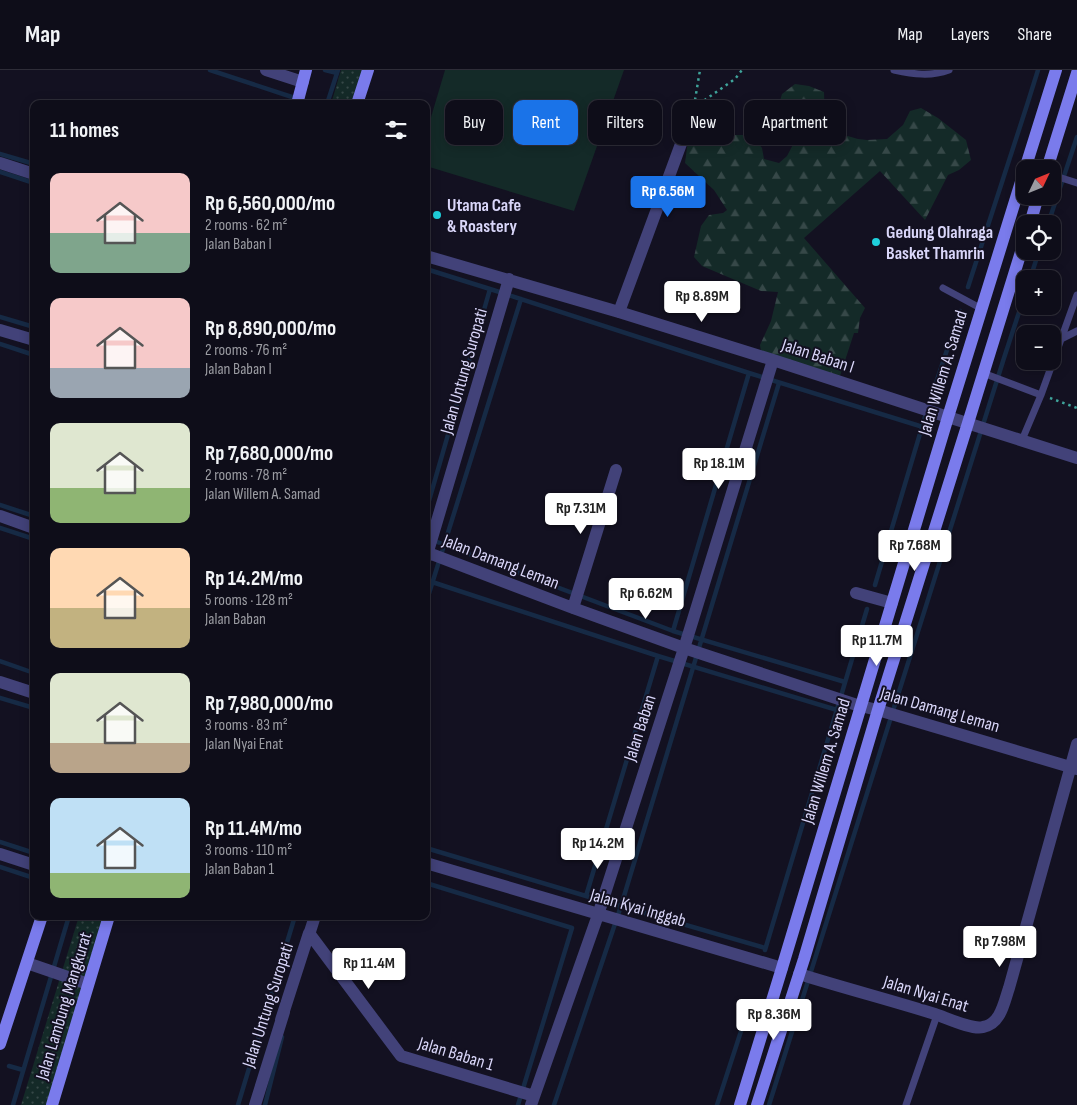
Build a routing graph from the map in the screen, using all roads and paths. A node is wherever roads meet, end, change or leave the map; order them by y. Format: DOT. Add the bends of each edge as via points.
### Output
graph roads {
  1 [pos="266,70"];
  2 [pos="368,70"];
  3 [pos="700,70"];
  4 [pos="742,70"];
  5 [pos="894,70"];
  6 [pos="949,70"];
  7 [pos="1056,70"];
  8 [pos="1077,73"];
  9 [pos="304,76"];
  10 [pos="298,100"];
  11 [pos="358,100"];
  12 [pos="681,145"];
  13 [pos="1028,160"];
  14 [pos="1050,160"];
  15 [pos="0,163"];
  16 [pos="30,173"];
  17 [pos="1061,178"];
  18 [pos="1077,183"];
  19 [pos="1016,198"];
  20 [pos="430,257"];
  21 [pos="1018,260"];
  22 [pos="509,279"];
  23 [pos="943,288"];
  24 [pos="1077,295"];
  25 [pos="982,309"];
  26 [pos="619,312"];
  27 [pos="0,330"];
  28 [pos="1077,331"];
  29 [pos="30,339"];
  30 [pos="1061,339"];
  31 [pos="773,360"];
  32 [pos="1050,370"];
  33 [pos="983,373"];
  34 [pos="1042,395"];
  35 [pos="1077,408"];
  36 [pos="948,418"];
  37 [pos="968,423"];
  38 [pos="1022,440"];
  39 [pos="1077,458"];
  40 [pos="616,470"];
  41 [pos="0,516"];
  42 [pos="30,527"];
  43 [pos="430,544"];
  44 [pos="430,555"];
  45 [pos="856,593"];
  46 [pos="892,603"];
  47 [pos="573,608"];
  48 [pos="685,645"];
  49 [pos="0,682"];
  50 [pos="30,692"];
  51 [pos="860,706"];
  52 [pos="878,710"];
  53 [pos="1077,744"];
  54 [pos="1073,768"];
  55 [pos="0,854"];
  56 [pos="30,864"];
  57 [pos="430,864"];
  58 [pos="598,915"];
  59 [pos="41,920"];
  60 [pos="108,920"];
  61 [pos="314,920"];
  62 [pos="309,934"];
  63 [pos="27,963"];
  64 [pos="782,968"];
  65 [pos="799,974"];
  66 [pos="88,984"];
  67 [pos="937,1015"];
  68 [pos="0,1044"];
  69 [pos="532,1101"];
  70 [pos="52,1105"];
  71 [pos="255,1105"];
  72 [pos="740,1105"];
  73 [pos="757,1105"];
  74 [pos="906,1105"];
  1 -- 9 [label="street"];
  2 -- 11 [label="main road"];
  3 -- 4 [label="path" via="694,108 735,79"];
  5 -- 6 [label="lane" via="931,75"];
  7 -- 13 [label="main road, Jalan Willem A. Samad"];
  8 -- 14 [label="main road"];
  9 -- 10 [label="main road"];
  12 -- 26 [label="street"];
  15 -- 16 [label="street"];
  17 -- 18 [label="lane"];
  19 -- 25 [label="main road, Jalan Willem A. Samad"];
  20 -- 22 [label="street, Jalan Baban I"];
  21 -- 33 [label="main road, Jalan Willem A. Samad"];
  22 -- 26 [label="street, Jalan Baban I"];
  22 -- 43 [label="street, Jalan Untung Suropati"];
  23 -- 25 [label="lane"];
  24 -- 30 [label="lane"];
  25 -- 36 [label="main road, Jalan Willem A. Samad"];
  26 -- 31 [label="street, Jalan Baban I"];
  27 -- 29 [label="street"];
  28 -- 30 [label="lane"];
  31 -- 36 [label="street, Jalan Baban I"];
  31 -- 48 [label="street, Jalan Baban"];
  32 -- 34 [label="lane"];
  33 -- 34 [label="lane"];
  33 -- 37 [label="main road, Jalan Willem A. Samad"];
  34 -- 35 [label="path"];
  34 -- 38 [label="lane"];
  36 -- 37 [label="street, Jalan Baban I"];
  36 -- 46 [label="main road, Jalan Willem A. Samad"];
  37 -- 38 [label="street"];
  37 -- 52 [label="main road, Jalan Willem A. Samad"];
  38 -- 39 [label="street"];
  40 -- 47 [label="street"];
  41 -- 42 [label="street"];
  44 -- 47 [label="street, Jalan Damang Leman"];
  45 -- 46 [label="street"];
  46 -- 51 [label="main road, Jalan Willem A. Samad"];
  47 -- 48 [label="street, Jalan Damang Leman"];
  48 -- 51 [label="street, Jalan Damang Leman"];
  48 -- 58 [label="street, Jalan Baban"];
  49 -- 50 [label="street"];
  51 -- 52 [label="street, Jalan Damang Leman"];
  51 -- 64 [label="main road, Jalan Willem A. Samad"];
  52 -- 54 [label="street, Jalan Damang Leman"];
  52 -- 65 [label="main road, Jalan Willem A. Samad"];
  53 -- 54 [label="street, Jalan Nyai Enat"];
  54 -- 67 [label="street, Jalan Nyai Enat" via="1000,1014 992,1024 982,1028"];
  55 -- 56 [label="street"];
  57 -- 58 [label="street, Jalan Kyai Inggab"];
  58 -- 64 [label="street, Jalan Kyai Inggab"];
  58 -- 69 [label="street, Jalan Baban"];
  59 -- 63 [label="main road"];
  60 -- 66 [label="main road, Jalan Lambung Mangkurat"];
  61 -- 62 [label="street, Jalan Untung Suropati"];
  62 -- 69 [label="street, Jalan Baban 1" via="401,1056"];
  62 -- 71 [label="street, Jalan Untung Suropati"];
  63 -- 66 [label="street"];
  63 -- 68 [label="main road"];
  64 -- 72 [label="main road, Jalan Willem A. Samad"];
  65 -- 67 [label="street, Jalan Nyai Enat"];
  65 -- 73 [label="main road, Jalan Willem A. Samad"];
  66 -- 70 [label="main road, Jalan Lambung Mangkurat"];
  67 -- 74 [label="lane"];
}
